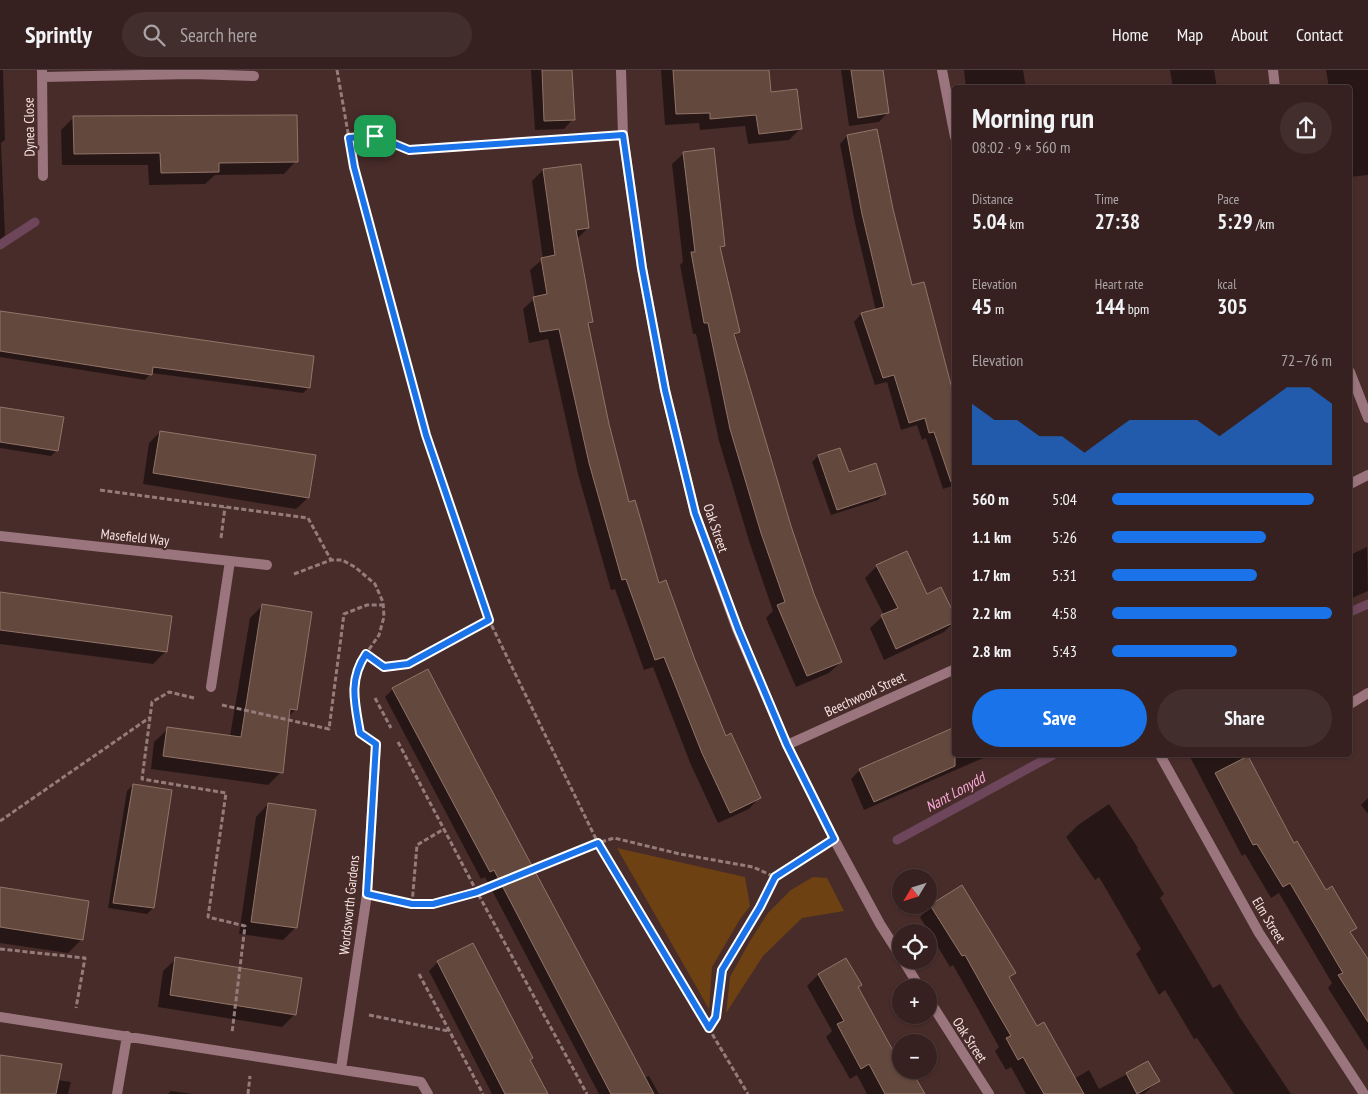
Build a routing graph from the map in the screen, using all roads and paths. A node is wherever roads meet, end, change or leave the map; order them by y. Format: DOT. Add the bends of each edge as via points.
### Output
graph roads {
  1 [pos="337,70"];
  2 [pos="621,70"];
  3 [pos="942,70"];
  4 [pos="1273,70"];
  5 [pos="192,72"];
  6 [pos="42,74"];
  7 [pos="254,76"];
  8 [pos="1275,85"];
  9 [pos="952,122"];
  10 [pos="623,135"];
  11 [pos="349,138"];
  12 [pos="44,176"];
  13 [pos="1352,377"];
  14 [pos="1368,418"];
  15 [pos="1368,475"];
  16 [pos="1352,483"];
  17 [pos="100,490"];
  18 [pos="225,507"];
  19 [pos="0,536"];
  20 [pos="218,560"];
  21 [pos="331,560"];
  22 [pos="230,561"];
  23 [pos="267,565"];
  24 [pos="294,574"];
  25 [pos="383,605"];
  26 [pos="489,620"];
  27 [pos="366,654"];
  28 [pos="952,670"];
  29 [pos="211,687"];
  30 [pos="1368,694"];
  31 [pos="375,698"];
  32 [pos="197,699"];
  33 [pos="216,703"];
  34 [pos="1352,703"];
  35 [pos="149,718"];
  36 [pos="376,744"];
  37 [pos="787,745"];
  38 [pos="1161,757"];
  39 [pos="0,821"];
  40 [pos="444,829"];
  41 [pos="834,839"];
  42 [pos="598,843"];
  43 [pos="775,877"];
  44 [pos="477,892"];
  45 [pos="367,894"];
  46 [pos="412,904"];
  47 [pos="892,943"];
  48 [pos="0,949"];
  49 [pos="419,974"];
  50 [pos="350,1011"];
  51 [pos="937,1013"];
  52 [pos="0,1017"];
  53 [pos="73,1028"];
  54 [pos="709,1028"];
  55 [pos="449,1031"];
  56 [pos="127,1036"];
  57 [pos="230,1052"];
  58 [pos="341,1069"];
  59 [pos="117,1094"];
  60 [pos="428,1094"];
  61 [pos="482,1094"];
  62 [pos="587,1094"];
  63 [pos="748,1094"];
  64 [pos="989,1094"];
  65 [pos="1364,1094"];
  1 -- 11 [label="path"];
  2 -- 10 [label="street, Oak Street"];
  3 -- 9 [label="street"];
  4 -- 8 [label="street"];
  5 -- 6 [label="street, Dynea Close"];
  5 -- 7 [label="street, Dynea Close"];
  6 -- 12 [label="street, Dynea Close"];
  10 -- 11 [label="path" via="409,150 375,136"];
  10 -- 37 [label="street, Oak Street" via="647,296 665,390 695,513 738,629"];
  11 -- 26 [label="path" via="426,435"];
  13 -- 14 [label="street"];
  15 -- 16 [label="street"];
  17 -- 18 [label="path"];
  18 -- 20 [label="path"];
  18 -- 21 [label="path" via="308,518"];
  19 -- 20 [label="street, Masefield Way"];
  20 -- 22 [label="street, Masefield Way"];
  21 -- 24 [label="path"];
  21 -- 25 [label="path" via="342,560 356,567 375,584"];
  22 -- 23 [label="street, Masefield Way"];
  22 -- 29 [label="street"];
  25 -- 27 [label="path" via="384,617 379,635"];
  25 -- 33 [label="path" via="367,605 344,614 329,729"];
  26 -- 27 [label="path" via="408,664 384,667"];
  26 -- 42 [label="path"];
  27 -- 36 [label="path" via="353,689 360,733"];
  28 -- 37 [label="street, Beechwood Street"];
  30 -- 34 [label="street"];
  31 -- 40 [label="path"];
  32 -- 35 [label="path" via="169,692 152,702"];
  35 -- 39 [label="path"];
  35 -- 57 [label="path" via="142,779 226,793 208,917 245,926"];
  36 -- 45 [label="street, Wordsworth Gardens"];
  37 -- 41 [label="street, Oak Street"];
  38 -- 65 [label="street, Elm Street" via="1259,933"];
  40 -- 44 [label="path"];
  40 -- 46 [label="path" via="418,845"];
  41 -- 43 [label="path"];
  41 -- 47 [label="street, Oak Street"];
  42 -- 43 [label="path" via="614,838 753,867"];
  42 -- 44 [label="path"];
  42 -- 54 [label="path"];
  43 -- 54 [label="path" via="722,970 716,1017"];
  44 -- 46 [label="path" via="433,904"];
  44 -- 62 [label="path"];
  45 -- 46 [label="path"];
  45 -- 50 [label="street, Wordsworth Gardens"];
  48 -- 53 [label="path" via="85,958"];
  49 -- 55 [label="path"];
  50 -- 55 [label="path"];
  50 -- 58 [label="street, Wordsworth Gardens"];
  51 -- 64 [label="street, Oak Street"];
  52 -- 53 [label="street"];
  53 -- 56 [label="street"];
  54 -- 63 [label="path"];
  55 -- 61 [label="path"];
  56 -- 57 [label="street"];
  56 -- 59 [label="street"];
  57 -- 58 [label="street"];
  58 -- 60 [label="street" via="421,1082"];
}
